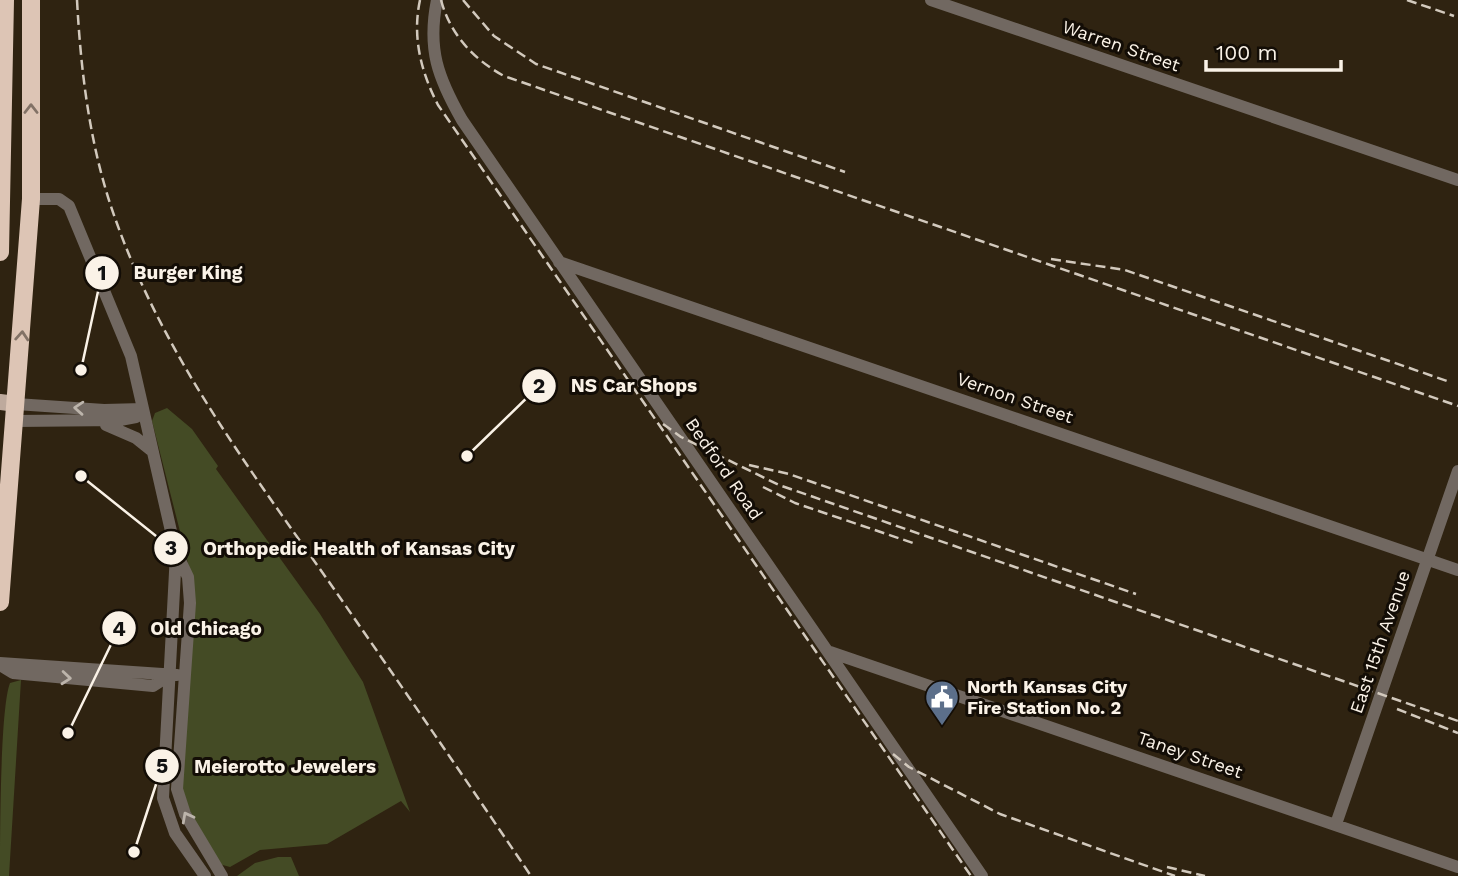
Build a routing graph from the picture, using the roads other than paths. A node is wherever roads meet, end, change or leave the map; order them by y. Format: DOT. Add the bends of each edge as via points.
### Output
graph roads {
  1 [pos="5,0"];
  2 [pos="31,0"];
  3 [pos="437,0"];
  4 [pos="931,0"];
  5 [pos="1458,180"];
  6 [pos="31,199"];
  7 [pos="2,205"];
  8 [pos="28,237"];
  9 [pos="0,252"];
  10 [pos="559,262"];
  11 [pos="143,409"];
  12 [pos="8,411"];
  13 [pos="92,422"];
  14 [pos="151,450"];
  15 [pos="1458,471"];
  16 [pos="176,553"];
  17 [pos="1428,560"];
  18 [pos="1458,570"];
  19 [pos="0,602"];
  20 [pos="830,652"];
  21 [pos="0,664"];
  22 [pos="184,674"];
  23 [pos="170,675"];
  24 [pos="1336,824"];
  25 [pos="1458,867"];
  26 [pos="205,876"];
  27 [pos="222,876"];
  28 [pos="982,876"];
  1 -- 7 [label="highway"];
  6 -- 2 [label="highway, one-way"];
  3 -- 10 [label="street, Bedford Road" via="433,38 440,81"];
  4 -- 5 [label="street, Warren Street"];
  6 -- 8 [label="highway"];
  6 -- 11 [label="street" via="58,199 69,206 131,356"];
  7 -- 8 [label="highway" via="18,216"];
  7 -- 9 [label="highway"];
  12 -- 8 [label="highway, one-way"];
  10 -- 17 [label="street, Vernon Street"];
  10 -- 20 [label="street, Bedford Road"];
  11 -- 12 [label="street, one-way"];
  11 -- 13 [label="street" via="136,417"];
  11 -- 14 [label="street"];
  12 -- 13 [label="street"];
  12 -- 19 [label="highway"];
  13 -- 14 [label="street" via="118,428"];
  14 -- 16 [label="street"];
  15 -- 17 [label="street, East 15th Avenue"];
  16 -- 22 [label="street" via="190,593"];
  16 -- 23 [label="street"];
  17 -- 18 [label="street, Vernon Street"];
  17 -- 24 [label="street, East 15th Avenue"];
  20 -- 24 [label="street, Taney Street"];
  20 -- 28 [label="street, Bedford Road"];
  21 -- 23 [label="street"];
  22 -- 23 [label="street"];
  27 -- 22 [label="street, one-way" via="185,814 177,789"];
  23 -- 26 [label="street" via="163,797 175,833"];
  24 -- 25 [label="street, Taney Street"];
}
